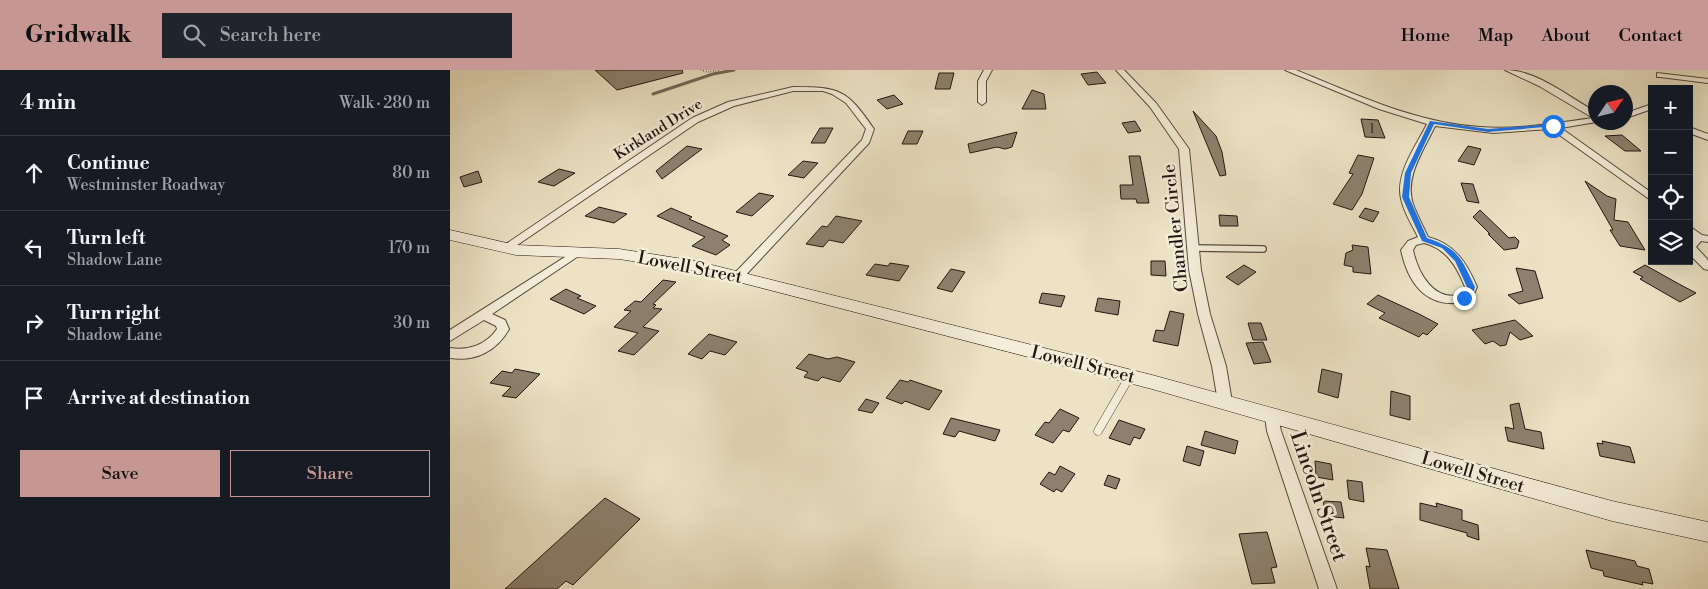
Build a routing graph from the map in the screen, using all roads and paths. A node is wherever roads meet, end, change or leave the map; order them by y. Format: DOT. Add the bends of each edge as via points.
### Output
graph roads {
  1 [pos="701,70"];
  2 [pos="720,70"];
  3 [pos="988,70"];
  4 [pos="1120,70"];
  5 [pos="1289,70"];
  6 [pos="1510,70"];
  7 [pos="1659,72"];
  8 [pos="1708,81"];
  9 [pos="1663,85"];
  10 [pos="982,102"];
  11 [pos="1648,108"];
  12 [pos="1588,111"];
  13 [pos="1641,111"];
  14 [pos="1633,114"];
  15 [pos="1648,114"];
  16 [pos="1588,121"];
  17 [pos="1432,122"];
  18 [pos="1553,126"];
  19 [pos="1693,131"];
  20 [pos="1708,136"];
  21 [pos="1648,195"];
  22 [pos="1693,231"];
  23 [pos="450,235"];
  24 [pos="1704,238"];
  25 [pos="1424,239"];
  26 [pos="506,248"];
  27 [pos="1194,248"];
  28 [pos="1263,249"];
  29 [pos="576,253"];
  30 [pos="1708,266"];
  31 [pos="738,276"];
  32 [pos="482,314"];
  33 [pos="450,336"];
  34 [pos="450,353"];
  35 [pos="1130,376"];
  36 [pos="1225,402"];
  37 [pos="1272,416"];
  38 [pos="1098,431"];
  39 [pos="1708,532"];
  40 [pos="1328,589"];
  1 -- 2 [label="path"];
  3 -- 10 [label="street" via="982,81"];
  4 -- 27 [label="street, Chandler Circle" via="1153,106 1184,149"];
  5 -- 17 [label="street"];
  6 -- 12 [label="street" via="1542,84"];
  7 -- 8 [label="street"];
  7 -- 9 [label="street"];
  11 -- 13 [label="street"];
  13 -- 14 [label="street"];
  13 -- 15 [label="street"];
  16 -- 18 [label="street"];
  17 -- 18 [label="street" via="1488,131"];
  17 -- 25 [label="street" via="1408,173 1405,190"];
  18 -- 21 [label="street"];
  19 -- 20 [label="street"];
  22 -- 24 [label="street"];
  23 -- 26 [label="main road, Lowell Street"];
  24 -- 30 [label="street" via="1693,241 1691,246"];
  25 -- 25 [label="street" via="1412,243 1407,250 1422,286 1431,294 1444,298 1458,300 1467,297 1471,287 1458,260 1444,246"];
  26 -- 29 [label="main road, Lowell Street"];
  26 -- 31 [label="street, Kirkland Drive" via="695,120 769,93 808,88 835,92 849,101 870,129 866,140"];
  27 -- 28 [label="lane"];
  27 -- 36 [label="street, Chandler Circle" via="1195,270"];
  29 -- 31 [label="main road, Lowell Street" via="656,259"];
  29 -- 32 [label="street"];
  31 -- 35 [label="main road, Lowell Street"];
  32 -- 33 [label="street"];
  32 -- 34 [label="street" via="501,323 498,337 477,351"];
  35 -- 36 [label="main road, Lowell Street"];
  35 -- 38 [label="lane"];
  36 -- 37 [label="main road, Lowell Street"];
  37 -- 39 [label="main road, Lowell Street" via="1605,509"];
  37 -- 40 [label="street, Lincoln Street" via="1274,431"];
}
